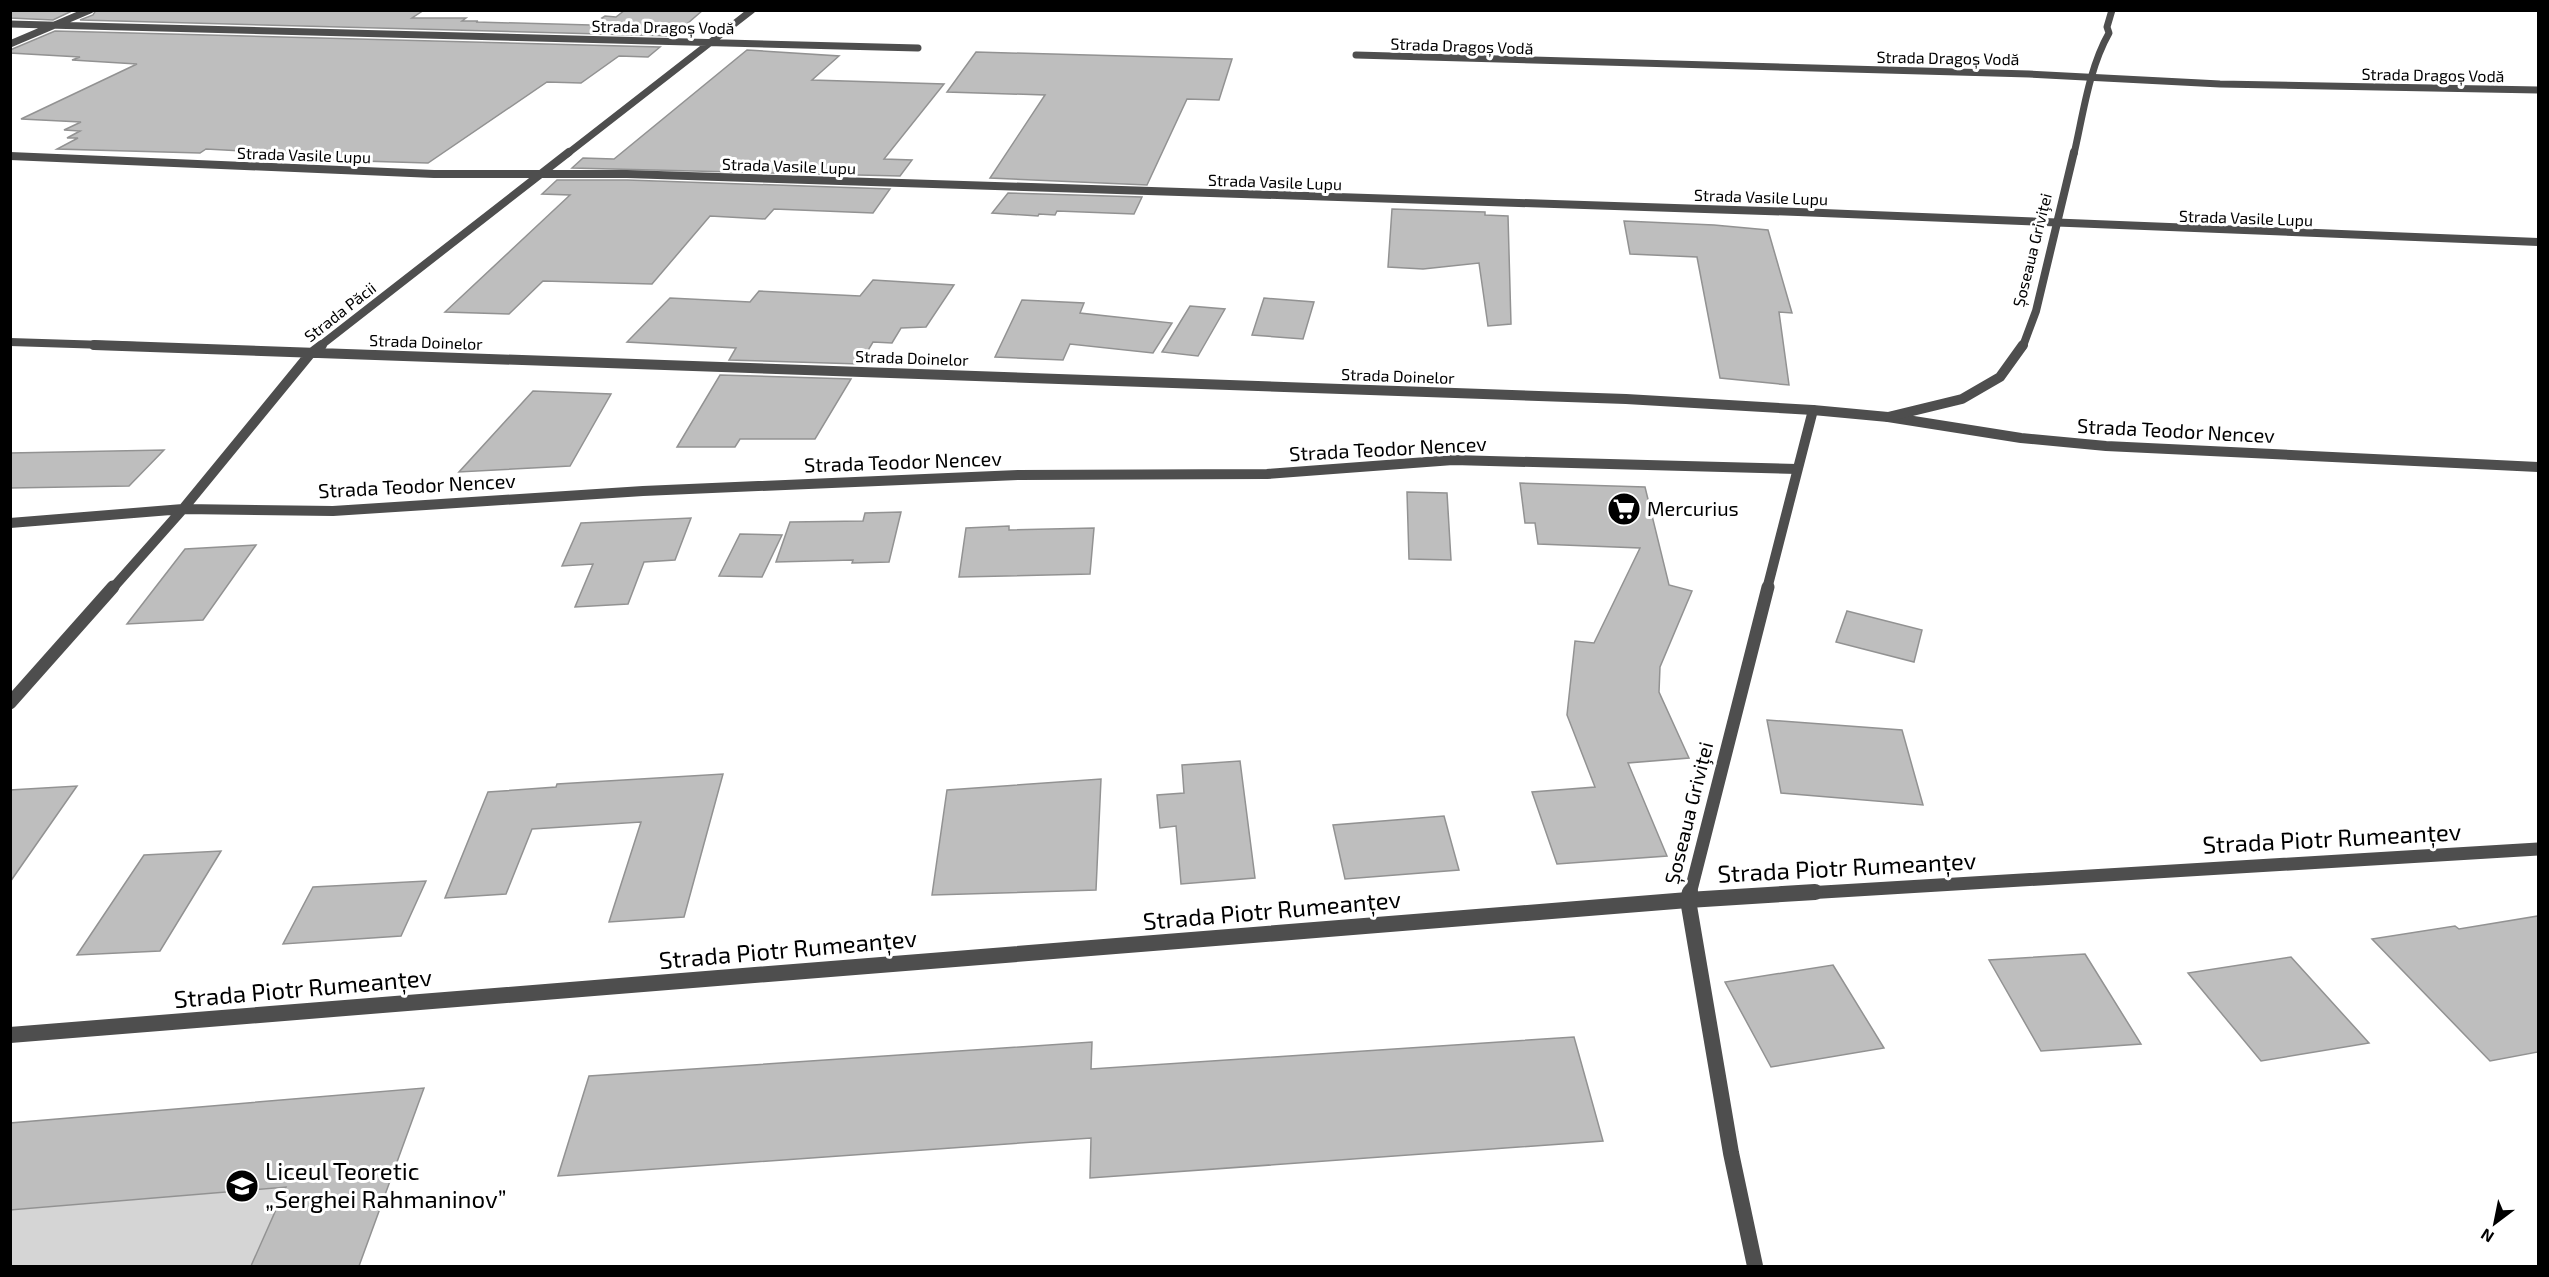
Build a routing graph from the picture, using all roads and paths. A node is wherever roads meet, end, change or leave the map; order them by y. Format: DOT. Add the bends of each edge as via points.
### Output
graph roads {
  1 [pos="90,10"];
  2 [pos="752,10"];
  3 [pos="2112,10"];
  4 [pos="10,24"];
  5 [pos="58,26"];
  6 [pos="713,42"];
  7 [pos="10,44"];
  8 [pos="918,48"];
  9 [pos="1356,55"];
  10 [pos="2092,79"];
  11 [pos="2538,90"];
  12 [pos="10,156"];
  13 [pos="537,176"];
  14 [pos="2058,224"];
  15 [pos="2538,242"];
  16 [pos="10,342"];
  17 [pos="310,354"];
  18 [pos="1813,410"];
  19 [pos="1888,417"];
  20 [pos="2538,466"];
  21 [pos="1797,469"];
  22 [pos="183,509"];
  23 [pos="10,523"];
  24 [pos="10,703"];
  25 [pos="2538,849"];
  26 [pos="1688,900"];
  27 [pos="10,1035"];
  28 [pos="1755,1266"];
  1 -- 5 [label="street"];
  2 -- 6 [label="street, Strada Păcii"];
  3 -- 10 [label="street, Șoseaua Griviţei" via="2109,33"];
  4 -- 5 [label="street, Strada Dragoș Vodă"];
  5 -- 6 [label="street, Strada Dragoș Vodă"];
  5 -- 7 [label="street"];
  6 -- 8 [label="street, Strada Dragoș Vodă"];
  6 -- 13 [label="street, Strada Păcii"];
  9 -- 10 [label="street, Strada Dragoș Vodă"];
  10 -- 11 [label="street, Strada Dragoș Vodă"];
  10 -- 14 [label="street, Șoseaua Griviţei"];
  12 -- 13 [label="street, Strada Vasile Lupu"];
  13 -- 14 [label="street, Strada Vasile Lupu" via="588,173 1774,211"];
  13 -- 17 [label="street, Strada Păcii"];
  14 -- 15 [label="street, Strada Vasile Lupu"];
  14 -- 19 [label="street, Șoseaua Griviţei" via="2022,349 2000,377 1962,399"];
  16 -- 17 [label="street, Strada Doinelor"];
  17 -- 18 [label="street, Strada Doinelor" via="1615,398"];
  17 -- 22 [label="street, Strada Păcii"];
  18 -- 19 [label="street, Strada Teodor Nencev"];
  18 -- 21 [label="street, Șoseaua Griviţei"];
  19 -- 20 [label="street, Strada Teodor Nencev" via="2021,438 2106,446"];
  21 -- 22 [label="street, Strada Teodor Nencev" via="1453,460 1267,474 1018,475 655,490 333,511"];
  21 -- 26 [label="street, Șoseaua Griviţei"];
  22 -- 23 [label="street, Strada Teodor Nencev"];
  22 -- 24 [label="street, Strada Păcii"];
  25 -- 26 [label="street, Strada Piotr Rumeanțev"];
  26 -- 27 [label="street, Strada Piotr Rumeanțev"];
  26 -- 28 [label="street, Șoseaua Griviţei" via="1731,1153"];
}
